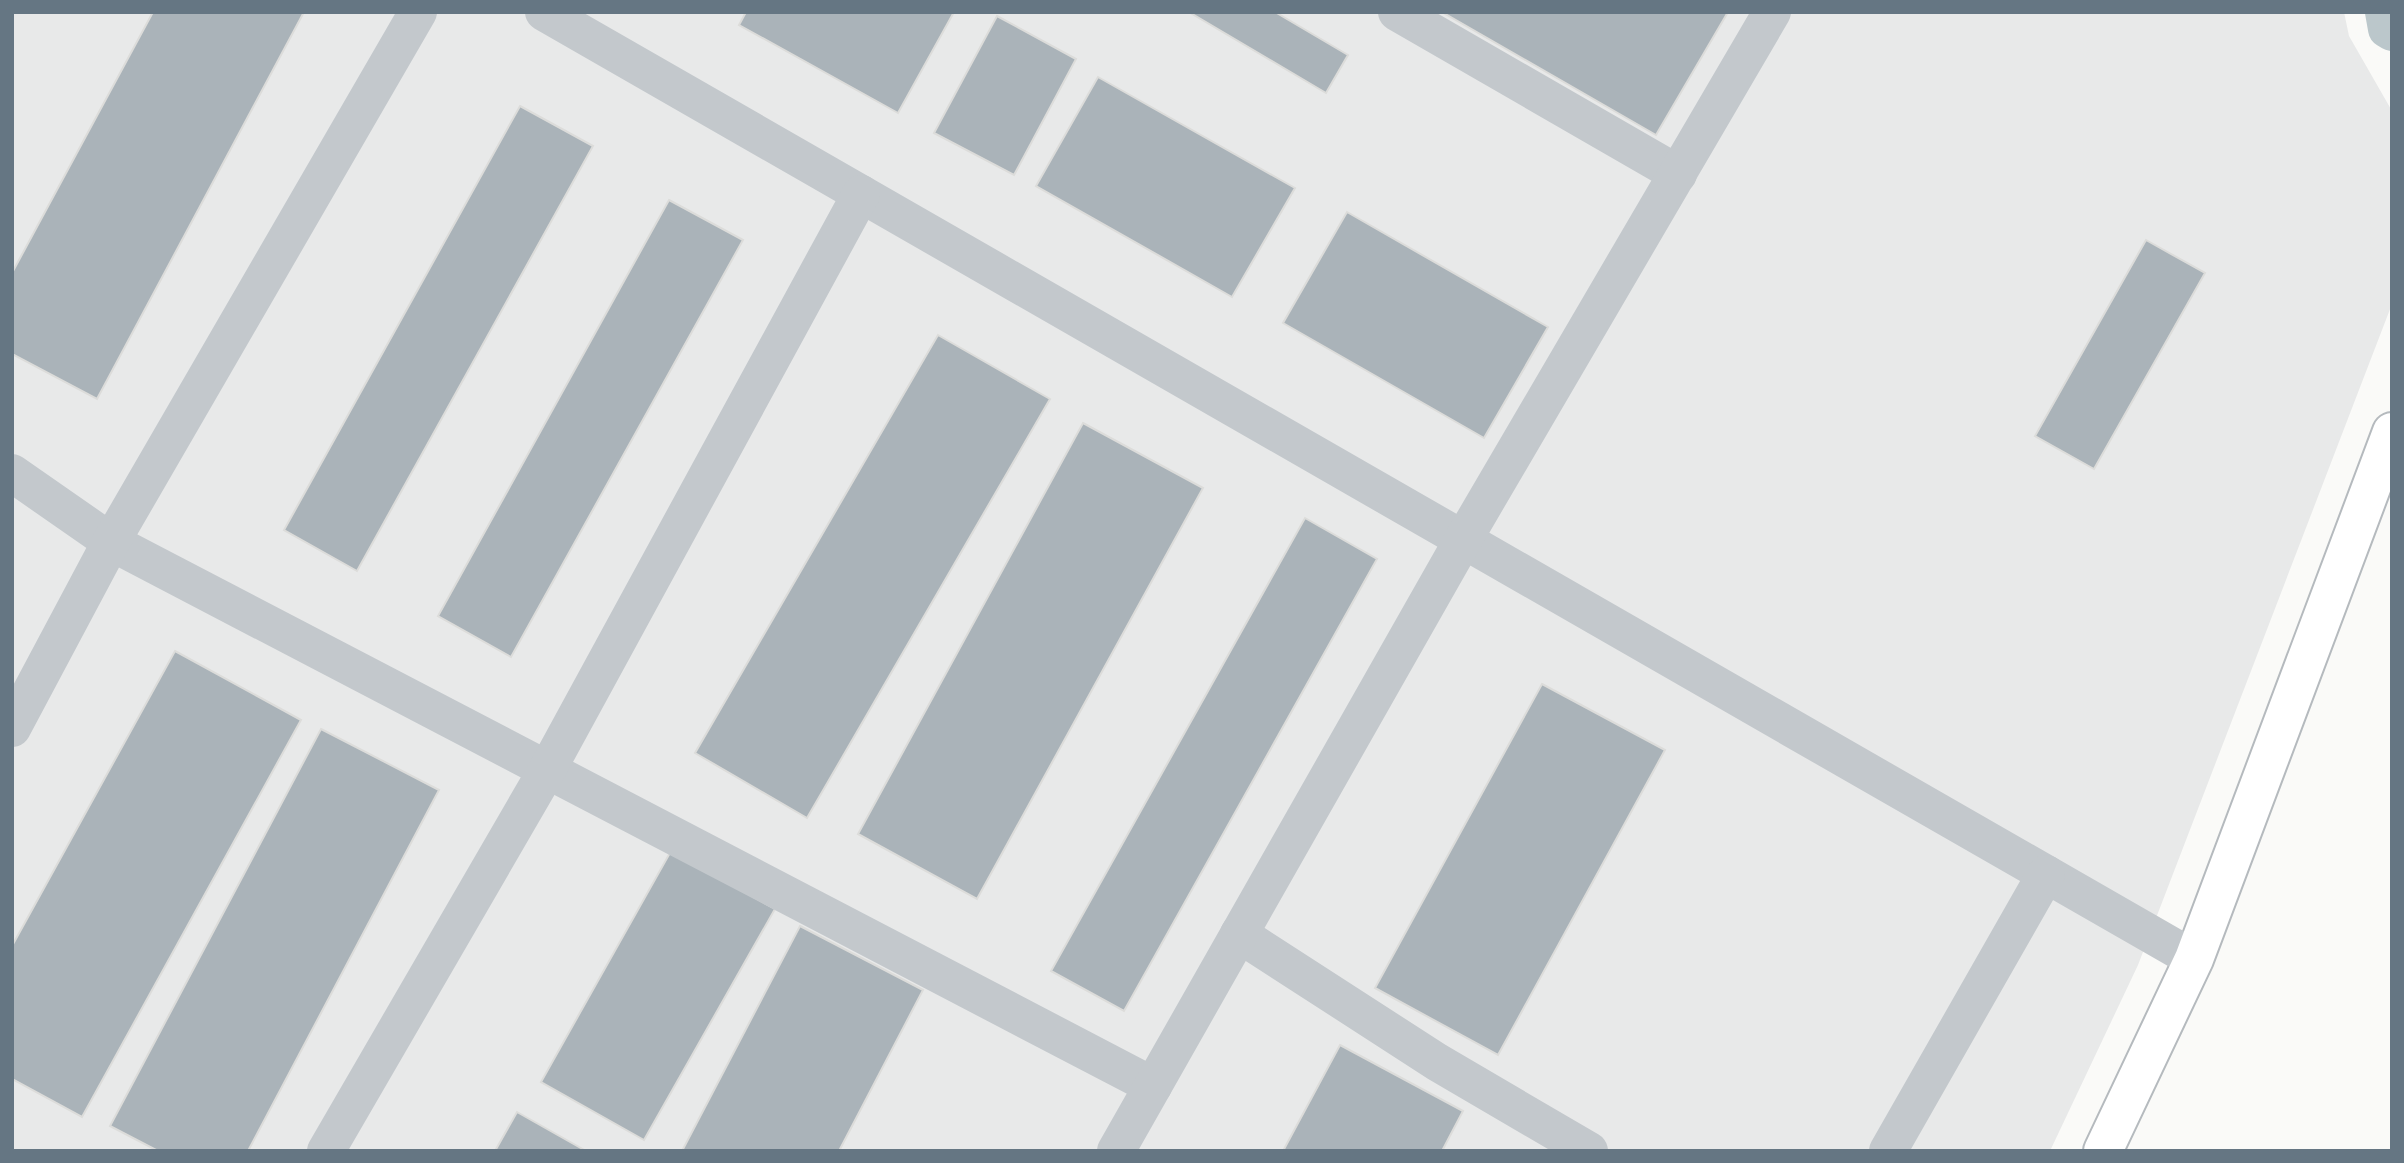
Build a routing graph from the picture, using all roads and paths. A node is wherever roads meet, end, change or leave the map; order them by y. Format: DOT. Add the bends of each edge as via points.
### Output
graph roads {
  1 [pos="418,12"];
  2 [pos="544,12"];
  3 [pos="1397,12"];
  4 [pos="1772,12"];
  5 [pos="1678,174"];
  6 [pos="860,194"];
  7 [pos="2392,432"];
  8 [pos="12,473"];
  9 [pos="1463,540"];
  10 [pos="111,542"];
  11 [pos="12,728"];
  12 [pos="547,770"];
  13 [pos="2046,874"];
  14 [pos="1239,934"];
  15 [pos="2194,959"];
  16 [pos="1153,1086"];
  17 [pos="326,1151"];
  18 [pos="1116,1151"];
  19 [pos="1589,1151"];
  20 [pos="1888,1151"];
  21 [pos="2103,1151"];
  1 -- 10 [label="lane"];
  2 -- 6 [label="lane"];
  3 -- 5 [label="lane"];
  4 -- 5 [label="lane"];
  5 -- 9 [label="lane"];
  6 -- 9 [label="lane"];
  6 -- 12 [label="lane"];
  7 -- 15 [label="main road"];
  8 -- 10 [label="lane"];
  9 -- 13 [label="lane"];
  9 -- 14 [label="lane"];
  10 -- 11 [label="lane"];
  10 -- 12 [label="lane"];
  12 -- 16 [label="lane"];
  12 -- 17 [label="lane"];
  13 -- 15 [label="lane"];
  13 -- 20 [label="lane"];
  14 -- 16 [label="lane"];
  14 -- 19 [label="lane" via="1437,1062"];
  15 -- 21 [label="main road"];
  16 -- 18 [label="lane"];
}
